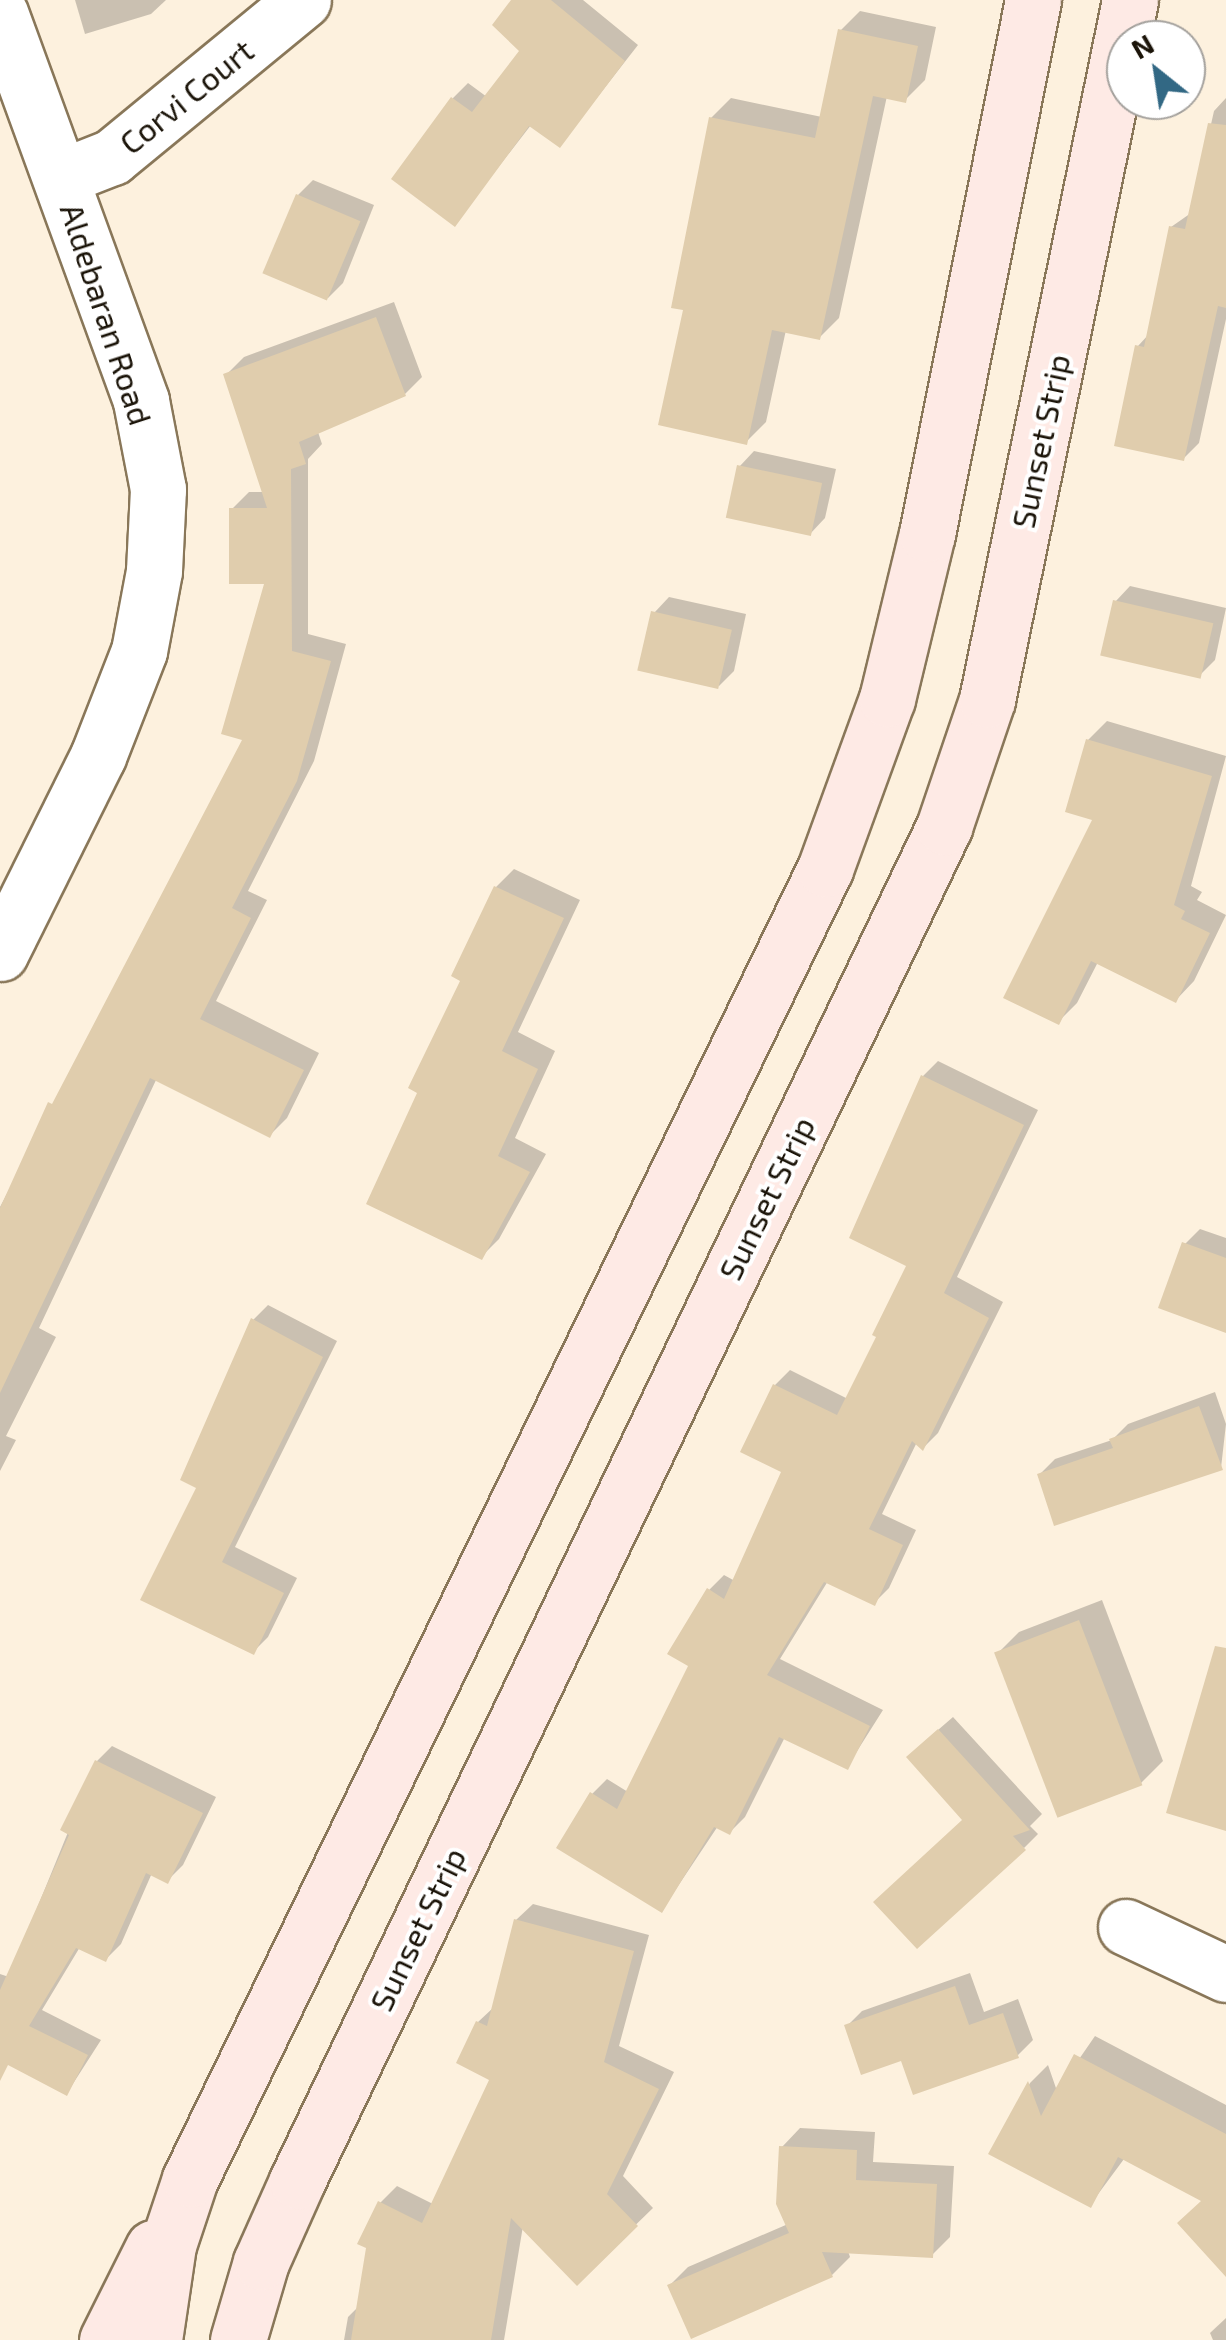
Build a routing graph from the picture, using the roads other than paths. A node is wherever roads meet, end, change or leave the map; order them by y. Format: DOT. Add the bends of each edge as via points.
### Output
graph roads {
  1 [pos="304,0"];
  2 [pos="1034,0"];
  3 [pos="1130,0"];
  4 [pos="0,13"];
  5 [pos="61,177"];
  6 [pos="0,953"];
  7 [pos="1126,1928"];
  8 [pos="1226,1974"];
  9 [pos="190,2180"];
  10 [pos="106,2340"];
  11 [pos="154,2340"];
  12 [pos="238,2340"];
  1 -- 5 [label="street, Corvi Court" via="112,158"];
  2 -- 9 [label="street" via="927,534 887,699 825,868"];
  3 -- 12 [label="street, Sunset Strip" via="987,700 944,827 297,2181 261,2262"];
  4 -- 5 [label="street, Aldebaran Road"];
  5 -- 6 [label="street, Aldebaran Road" via="141,401 158,489 154,570 139,652 98,756"];
  7 -- 8 [label="street"];
  9 -- 10 [label="street"];
  9 -- 11 [label="street" via="168,2246"];
}
